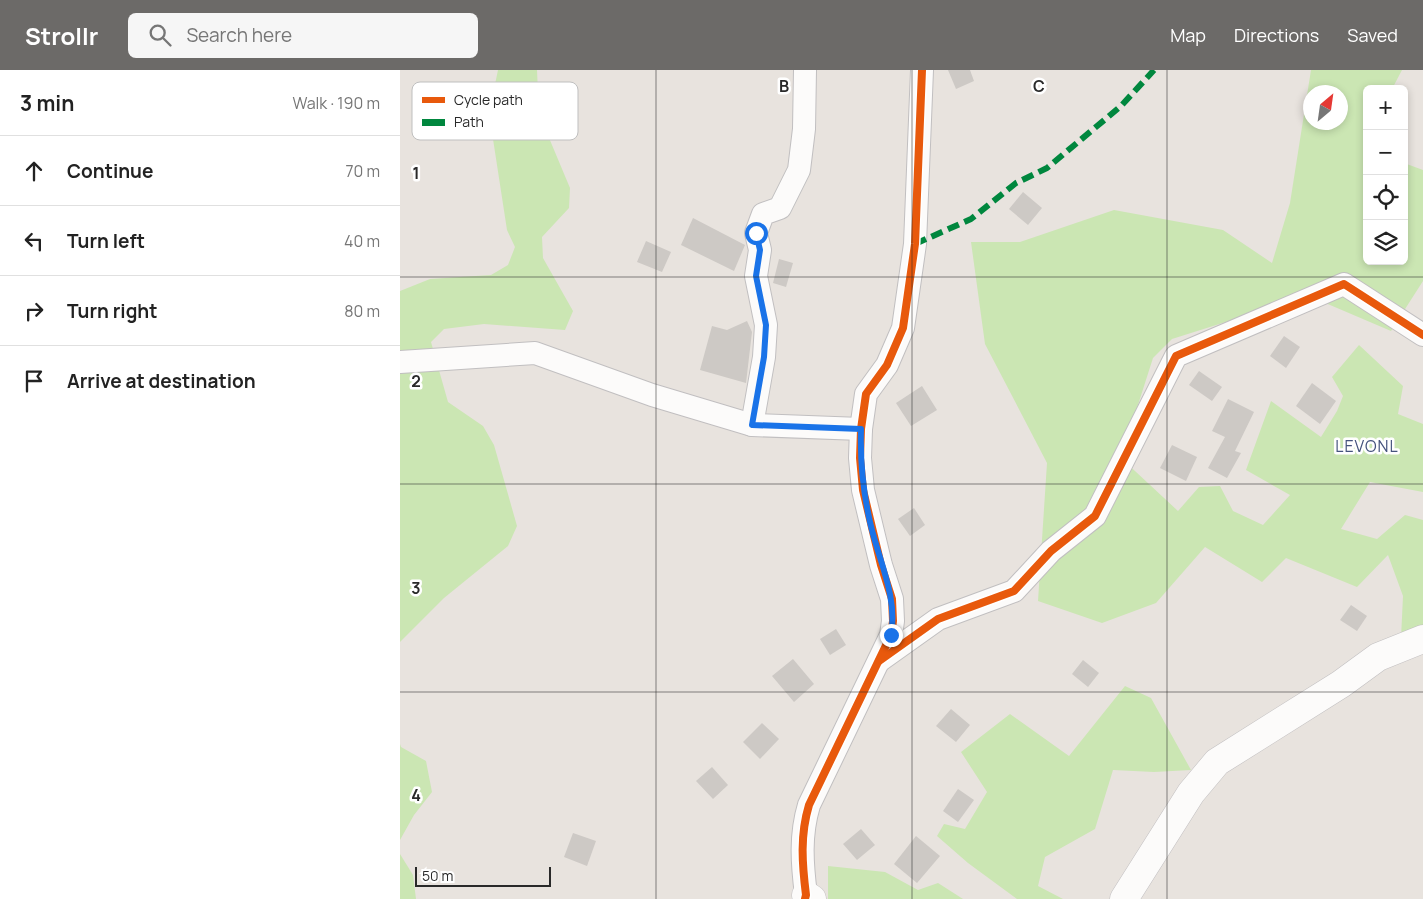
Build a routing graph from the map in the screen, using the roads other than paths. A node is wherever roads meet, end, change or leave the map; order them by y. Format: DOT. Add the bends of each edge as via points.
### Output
graph roads {
  1 [pos="805,70"];
  2 [pos="922,70"];
  3 [pos="1423,334"];
  4 [pos="400,362"];
  5 [pos="752,425"];
  6 [pos="861,429"];
  7 [pos="1423,639"];
  8 [pos="877,663"];
  9 [pos="807,898"];
  10 [pos="1124,899"];
  1 -- 5 [label="street" via="804,129 799,170 780,208 763,214 756,233 760,250 756,276 766,325"];
  2 -- 6 [label="street" via="915,244 903,328 887,365 866,394"];
  3 -- 8 [label="street" via="1344,284 1176,356 1095,516 1051,551 1014,591 938,619"];
  4 -- 5 [label="street" via="535,353 652,395"];
  5 -- 6 [label="street"];
  6 -- 8 [label="street" via="863,490 892,606 891,635"];
  7 -- 10 [label="street" via="1378,657 1342,684 1217,762 1191,792"];
  8 -- 9 [label="street" via="809,805 803,825 801,851"];
}
